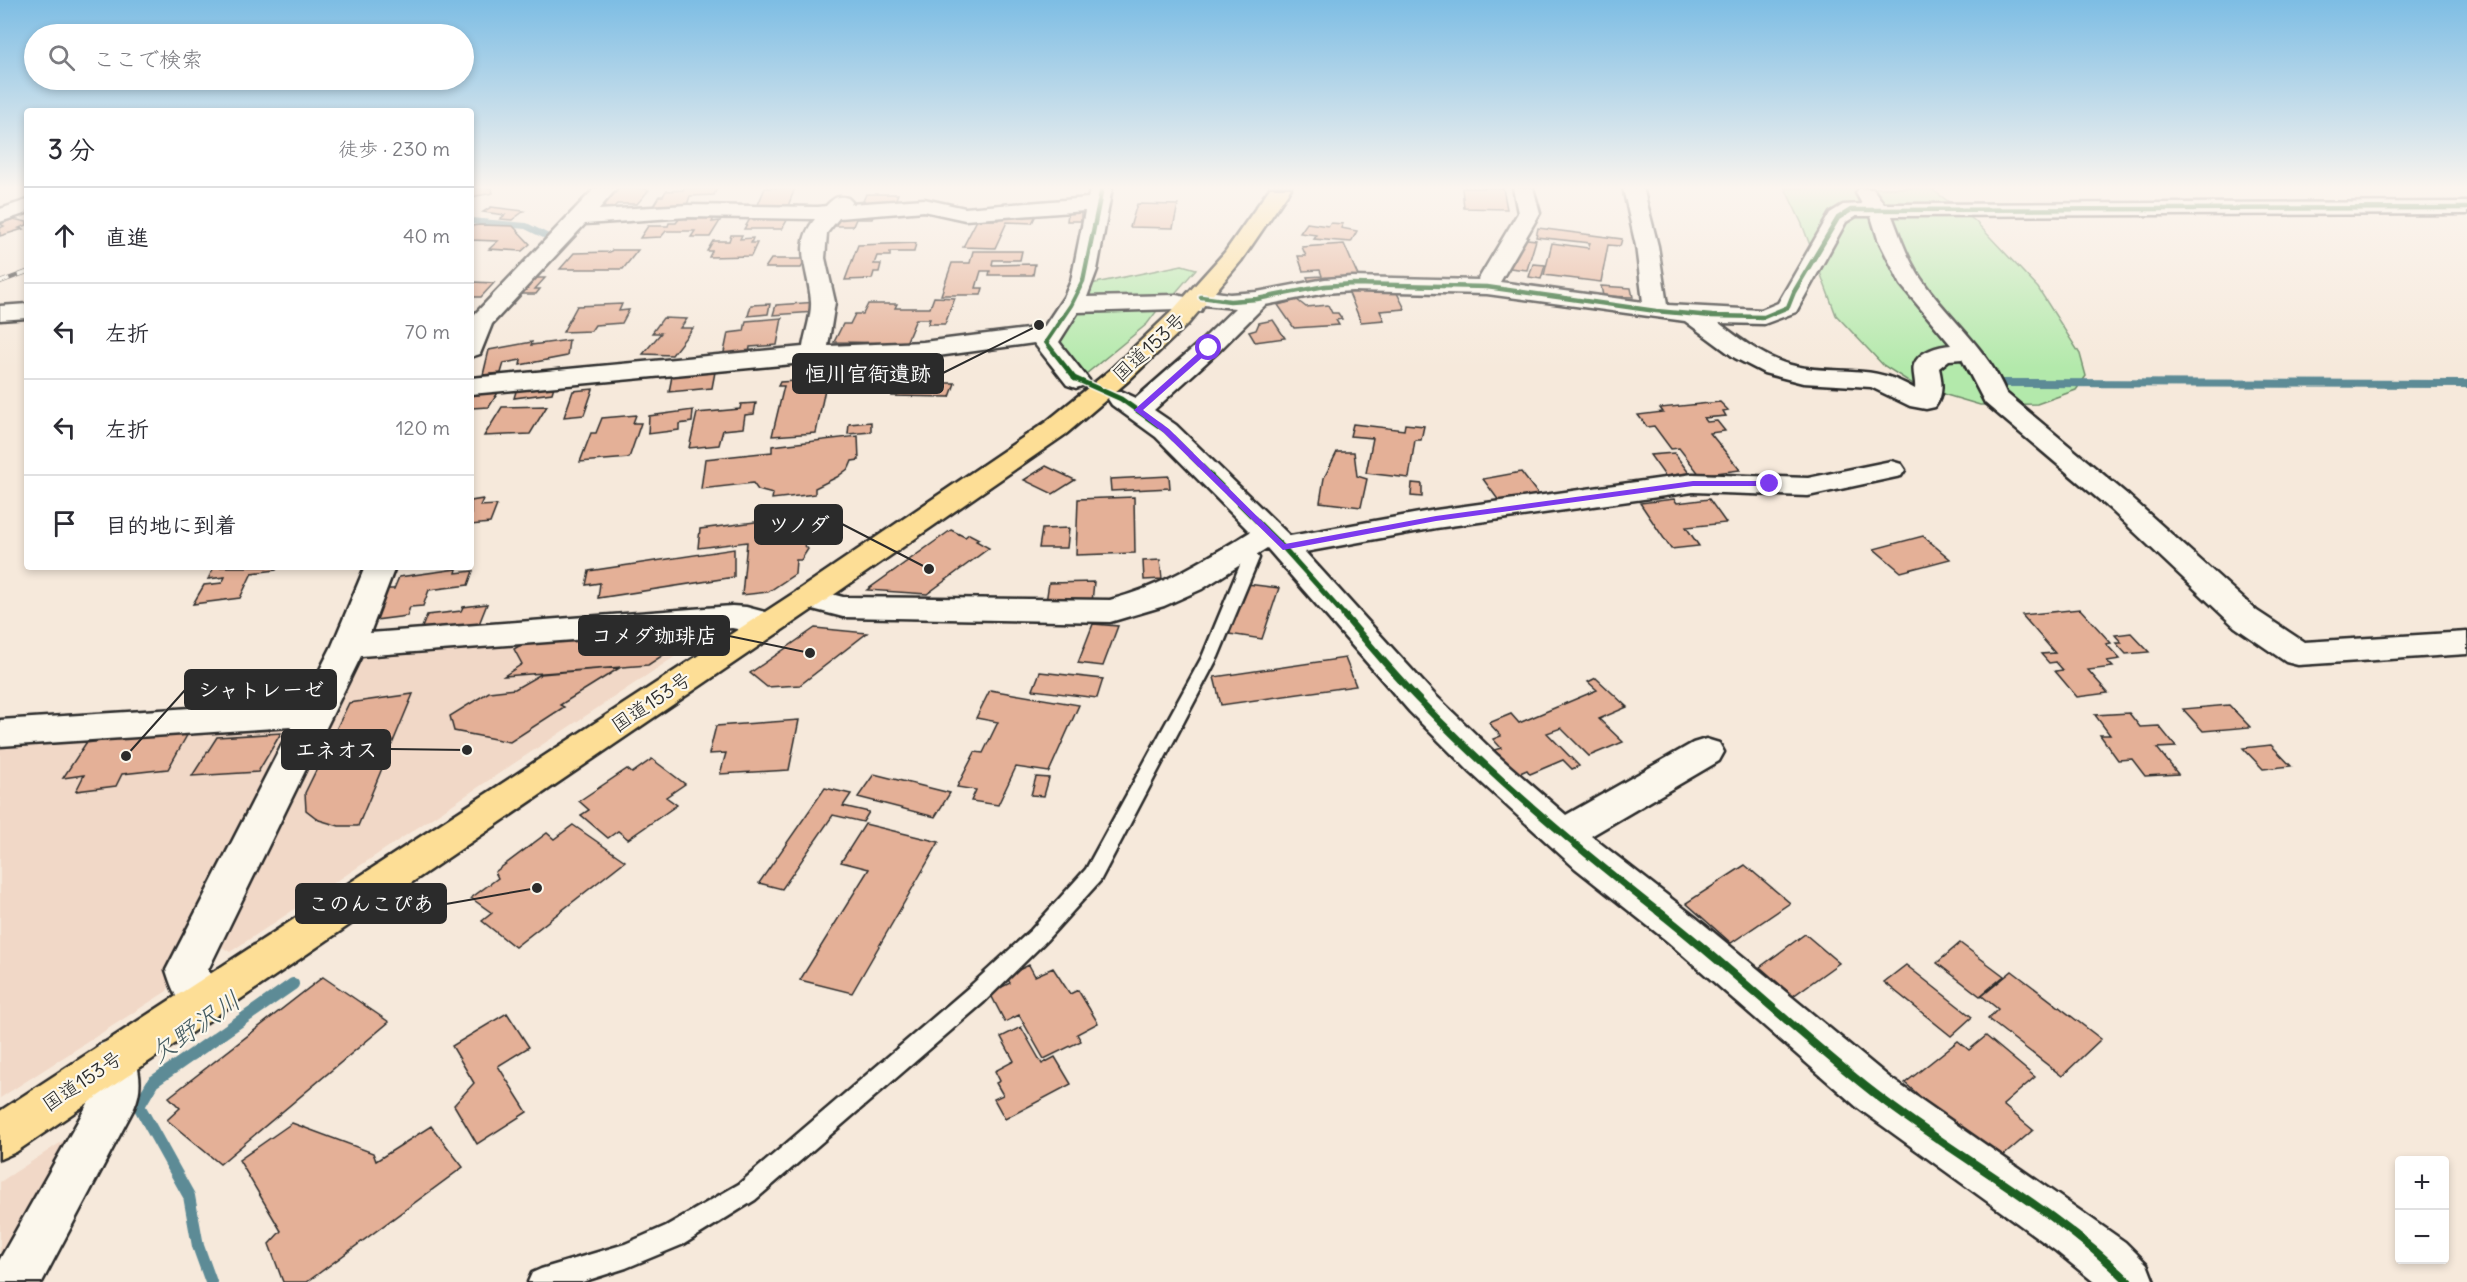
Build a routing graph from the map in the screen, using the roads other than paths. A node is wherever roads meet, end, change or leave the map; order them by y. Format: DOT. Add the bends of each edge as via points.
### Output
graph roads {
  1 [pos="549,248"];
  2 [pos="815,248"];
  3 [pos="1089,248"];
  4 [pos="1239,248"];
  5 [pos="1508,248"];
  6 [pos="1647,248"];
  7 [pos="1820,248"];
  8 [pos="1894,248"];
  9 [pos="1487,287"];
  10 [pos="1257,299"];
  11 [pos="1197,302"];
  12 [pos="1071,305"];
  13 [pos="24,311"];
  14 [pos="1656,311"];
  15 [pos="0,313"];
  16 [pos="1691,314"];
  17 [pos="476,322"];
  18 [pos="1052,333"];
  19 [pos="1970,351"];
  20 [pos="814,354"];
  21 [pos="1076,380"];
  22 [pos="474,386"];
  23 [pos="1891,470"];
  24 [pos="1266,543"];
  25 [pos="379,570"];
  26 [pos="808,598"];
  27 [pos="768,624"];
  28 [pos="349,646"];
  29 [pos="2462,649"];
  30 [pos="315,713"];
  31 [pos="0,734"];
  32 [pos="1706,752"];
  33 [pos="1564,834"];
  34 [pos="203,1001"];
  35 [pos="114,1059"];
  36 [pos="0,1137"];
  37 [pos="15,1282"];
  38 [pos="541,1282"];
  39 [pos="2129,1282"];
  1 -- 17 [label="street"];
  2 -- 20 [label="street" via="823,302"];
  3 -- 12 [label="street" via="1083,281"];
  4 -- 11 [label="highway, 国道153号"];
  5 -- 9 [label="street"];
  6 -- 14 [label="street"];
  7 -- 16 [label="street" via="1788,307 1764,317"];
  8 -- 19 [label="street" via="1913,285"];
  9 -- 10 [label="street" via="1325,285"];
  9 -- 14 [label="street"];
  10 -- 11 [label="street"];
  10 -- 24 [label="street" via="1209,348 1129,405 1166,431"];
  11 -- 12 [label="street"];
  11 -- 26 [label="highway, 国道153号" via="1093,399 1056,428"];
  12 -- 18 [label="street"];
  13 -- 15 [label="street"];
  14 -- 16 [label="street"];
  16 -- 19 [label="street" via="1772,367 1804,375 1871,378 1917,401 1926,401 1926,366 1942,353"];
  18 -- 20 [label="street" via="922,350"];
  18 -- 21 [label="street" via="1046,342"];
  19 -- 29 [label="street" via="1994,397 2119,502 2246,619 2298,654"];
  20 -- 22 [label="street"];
  23 -- 24 [label="street" via="1808,487 1682,484"];
  24 -- 26 [label="street" via="1153,599 1110,611 843,607"];
  24 -- 33 [label="street" via="1484,764"];
  24 -- 38 [label="lane" via="1251,558 1190,696 1093,874 1038,936 976,995 747,1192 675,1235 626,1256"];
  25 -- 28 [label="street"];
  26 -- 27 [label="highway, 国道153号"];
  27 -- 28 [label="street" via="732,617"];
  27 -- 34 [label="highway, 国道153号"];
  28 -- 30 [label="street"];
  30 -- 31 [label="street"];
  30 -- 34 [label="street" via="187,970"];
  32 -- 33 [label="street"];
  33 -- 39 [label="street" via="1874,1092 2073,1234"];
  34 -- 35 [label="highway, 国道153号"];
  35 -- 36 [label="highway, 国道153号"];
  35 -- 37 [label="street" via="118,1093"];
}
